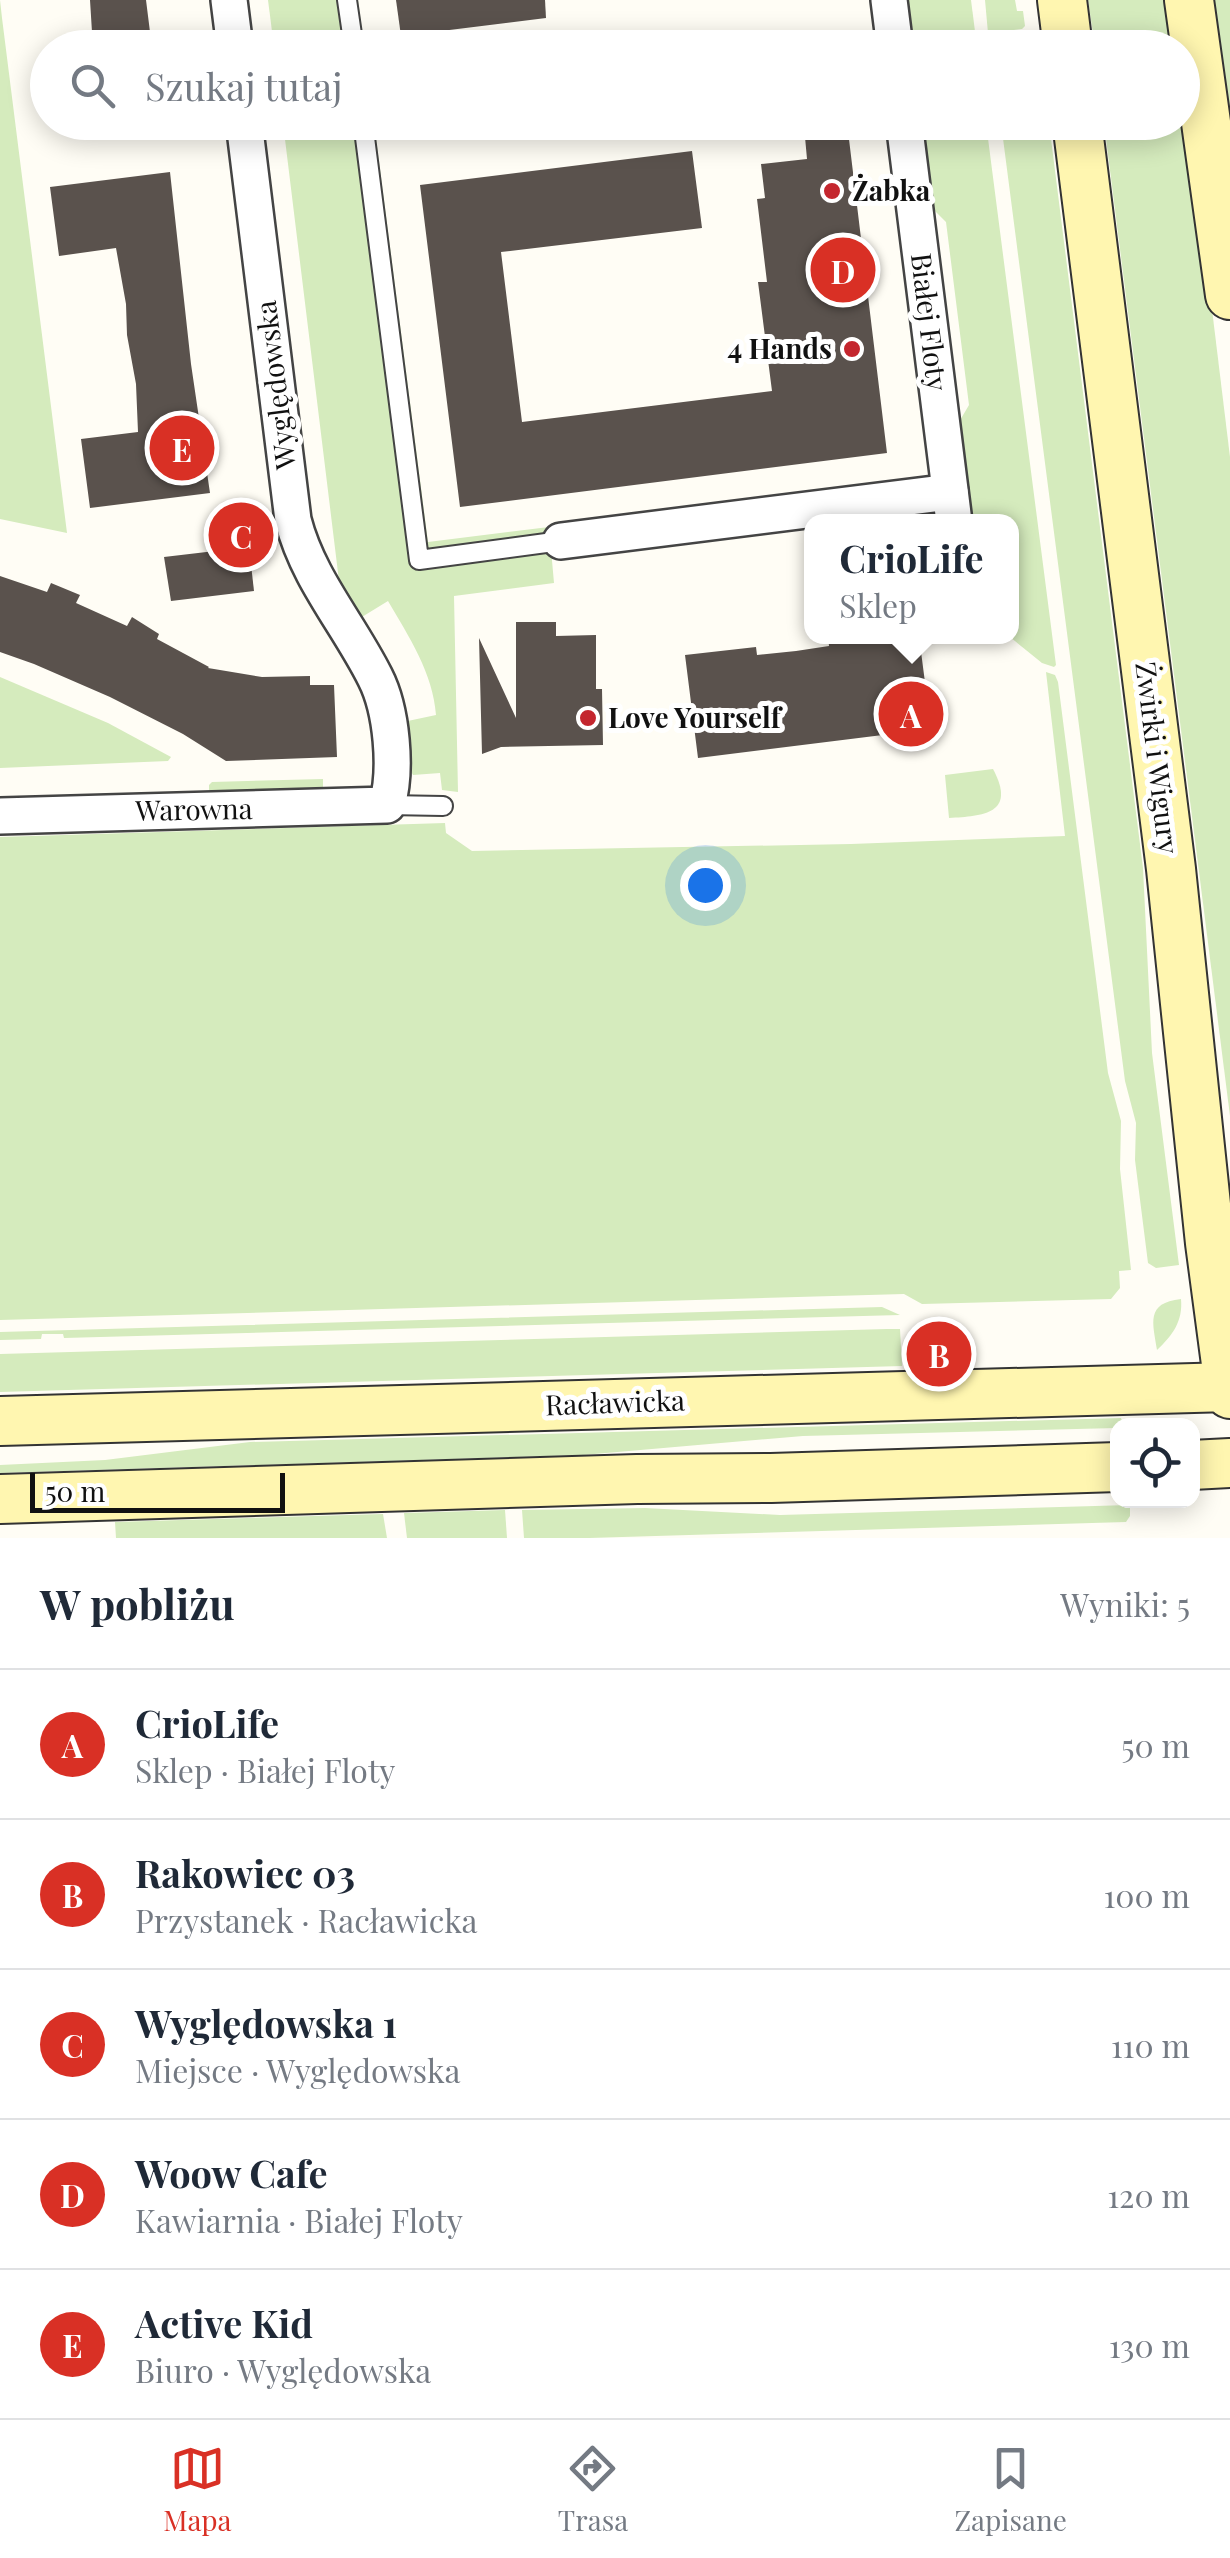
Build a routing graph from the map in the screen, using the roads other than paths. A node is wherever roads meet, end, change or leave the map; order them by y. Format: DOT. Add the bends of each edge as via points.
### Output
graph roads {
  1 [pos="229,0"];
  2 [pos="348,0"];
  3 [pos="889,0"];
  4 [pos="1062,0"];
  5 [pos="1189,0"];
  6 [pos="233,30"];
  7 [pos="352,30"];
  8 [pos="893,30"];
  9 [pos="1066,30"];
  10 [pos="1193,30"];
  11 [pos="1200,79"];
  12 [pos="246,140"];
  13 [pos="365,140"];
  14 [pos="906,140"];
  15 [pos="1079,140"];
  16 [pos="1230,294"];
  17 [pos="952,507"];
  18 [pos="872,514"];
  19 [pos="804,520"];
  20 [pos="561,541"];
  21 [pos="387,805"];
  22 [pos="443,806"];
  23 [pos="0,816"];
  24 [pos="1230,1390"];
  25 [pos="0,1421"];
  26 [pos="1230,1463"];
  27 [pos="1200,1465"];
  28 [pos="1110,1467"];
  29 [pos="0,1499"];
  1 -- 6 [label="street"];
  2 -- 7 [label="lane"];
  3 -- 8 [label="street"];
  4 -- 9 [label="main road"];
  5 -- 10 [label="main road"];
  11 -- 16 [label="main road"];
  12 -- 21 [label="street, Wyględowska" via="293,520 308,564 377,680 391,746"];
  13 -- 20 [label="lane" via="419,560"];
  14 -- 17 [label="street, Białej Floty"];
  15 -- 24 [label="main road, Żwirki i Wigury"];
  17 -- 18 [label="street"];
  19 -- 20 [label="street"];
  21 -- 22 [label="lane"];
  21 -- 23 [label="street, Warowna"];
  24 -- 25 [label="main road, Racławicka"];
  26 -- 27 [label="main road"];
  28 -- 29 [label="main road"];
}
